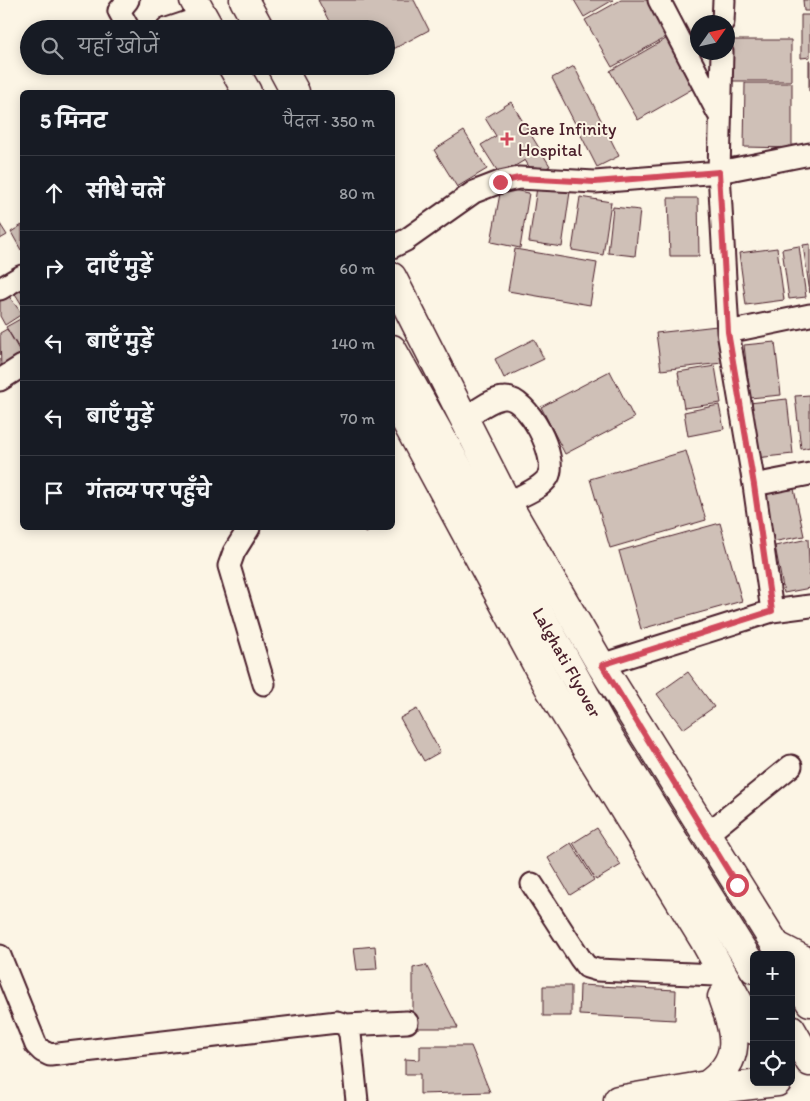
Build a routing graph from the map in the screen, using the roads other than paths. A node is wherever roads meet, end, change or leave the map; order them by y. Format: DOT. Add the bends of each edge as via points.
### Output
graph roads {
  1 [pos="128,0"];
  2 [pos="244,0"];
  3 [pos="659,0"];
  4 [pos="724,0"];
  5 [pos="723,15"];
  6 [pos="124,20"];
  7 [pos="255,20"];
  8 [pos="722,60"];
  9 [pos="218,75"];
  10 [pos="237,75"];
  11 [pos="286,75"];
  12 [pos="226,90"];
  13 [pos="246,90"];
  14 [pos="294,90"];
  15 [pos="720,115"];
  16 [pos="810,154"];
  17 [pos="719,172"];
  18 [pos="395,246"];
  19 [pos="20,277"];
  20 [pos="395,283"];
  21 [pos="0,289"];
  22 [pos="810,315"];
  23 [pos="728,332"];
  24 [pos="395,354"];
  25 [pos="20,367"];
  26 [pos="0,380"];
  27 [pos="395,402"];
  28 [pos="464,418"];
  29 [pos="810,474"];
  30 [pos="754,485"];
  31 [pos="507,504"];
  32 [pos="248,530"];
  33 [pos="810,606"];
  34 [pos="772,611"];
  35 [pos="602,665"];
  36 [pos="264,684"];
  37 [pos="791,766"];
  38 [pos="706,835"];
  39 [pos="532,884"];
  40 [pos="704,940"];
  41 [pos="780,951"];
  42 [pos="795,957"];
  43 [pos="0,958"];
  44 [pos="750,963"];
  45 [pos="810,963"];
  46 [pos="716,976"];
  47 [pos="795,977"];
  48 [pos="810,1002"];
  49 [pos="407,1022"];
  50 [pos="750,1023"];
  51 [pos="346,1026"];
  52 [pos="795,1036"];
  53 [pos="810,1062"];
  54 [pos="810,1073"];
  55 [pos="795,1078"];
  56 [pos="750,1085"];
  57 [pos="785,1086"];
  58 [pos="609,1100"];
  59 [pos="356,1101"];
  60 [pos="791,1101"];
  1 -- 6 [label="street" via="119,11"];
  2 -- 7 [label="main road"];
  3 -- 15 [label="street"];
  4 -- 5 [label="street"];
  8 -- 15 [label="street"];
  9 -- 12 [label="main road"];
  10 -- 13 [label="main road"];
  11 -- 14 [label="main road"];
  15 -- 17 [label="street"];
  16 -- 17 [label="street"];
  17 -- 18 [label="street" via="595,182 519,178 500,182 474,192"];
  17 -- 23 [label="street"];
  19 -- 21 [label="street"];
  20 -- 28 [label="main road"];
  22 -- 23 [label="street"];
  23 -- 30 [label="street"];
  24 -- 44 [label="main road, Lalghati Flyover" via="604,729"];
  25 -- 26 [label="street"];
  27 -- 40 [label="main road" via="551,691"];
  28 -- 31 [label="main road"];
  28 -- 31 [label="street" via="492,402 515,399 522,404 546,444 552,463 550,475 544,483"];
  29 -- 30 [label="street"];
  30 -- 34 [label="street"];
  31 -- 35 [label="main road"];
  32 -- 36 [label="street" via="229,566"];
  33 -- 34 [label="street"];
  34 -- 35 [label="street"];
  35 -- 38 [label="main road"];
  37 -- 38 [label="street"];
  38 -- 41 [label="main road"];
  39 -- 46 [label="street" via="587,967"];
  40 -- 46 [label="main road"];
  40 -- 50 [label="main road"];
  42 -- 45 [label="main road"];
  43 -- 51 [label="street" via="36,1045 50,1055 337,1022"];
  46 -- 58 [label="main road" via="734,1037 733,1052 719,1077 707,1085"];
  47 -- 48 [label="main road"];
  49 -- 51 [label="street"];
  51 -- 59 [label="street" via="350,1034"];
  52 -- 53 [label="main road"];
  54 -- 55 [label="main road"];
  56 -- 58 [label="main road"];
  57 -- 60 [label="main road"];
}
